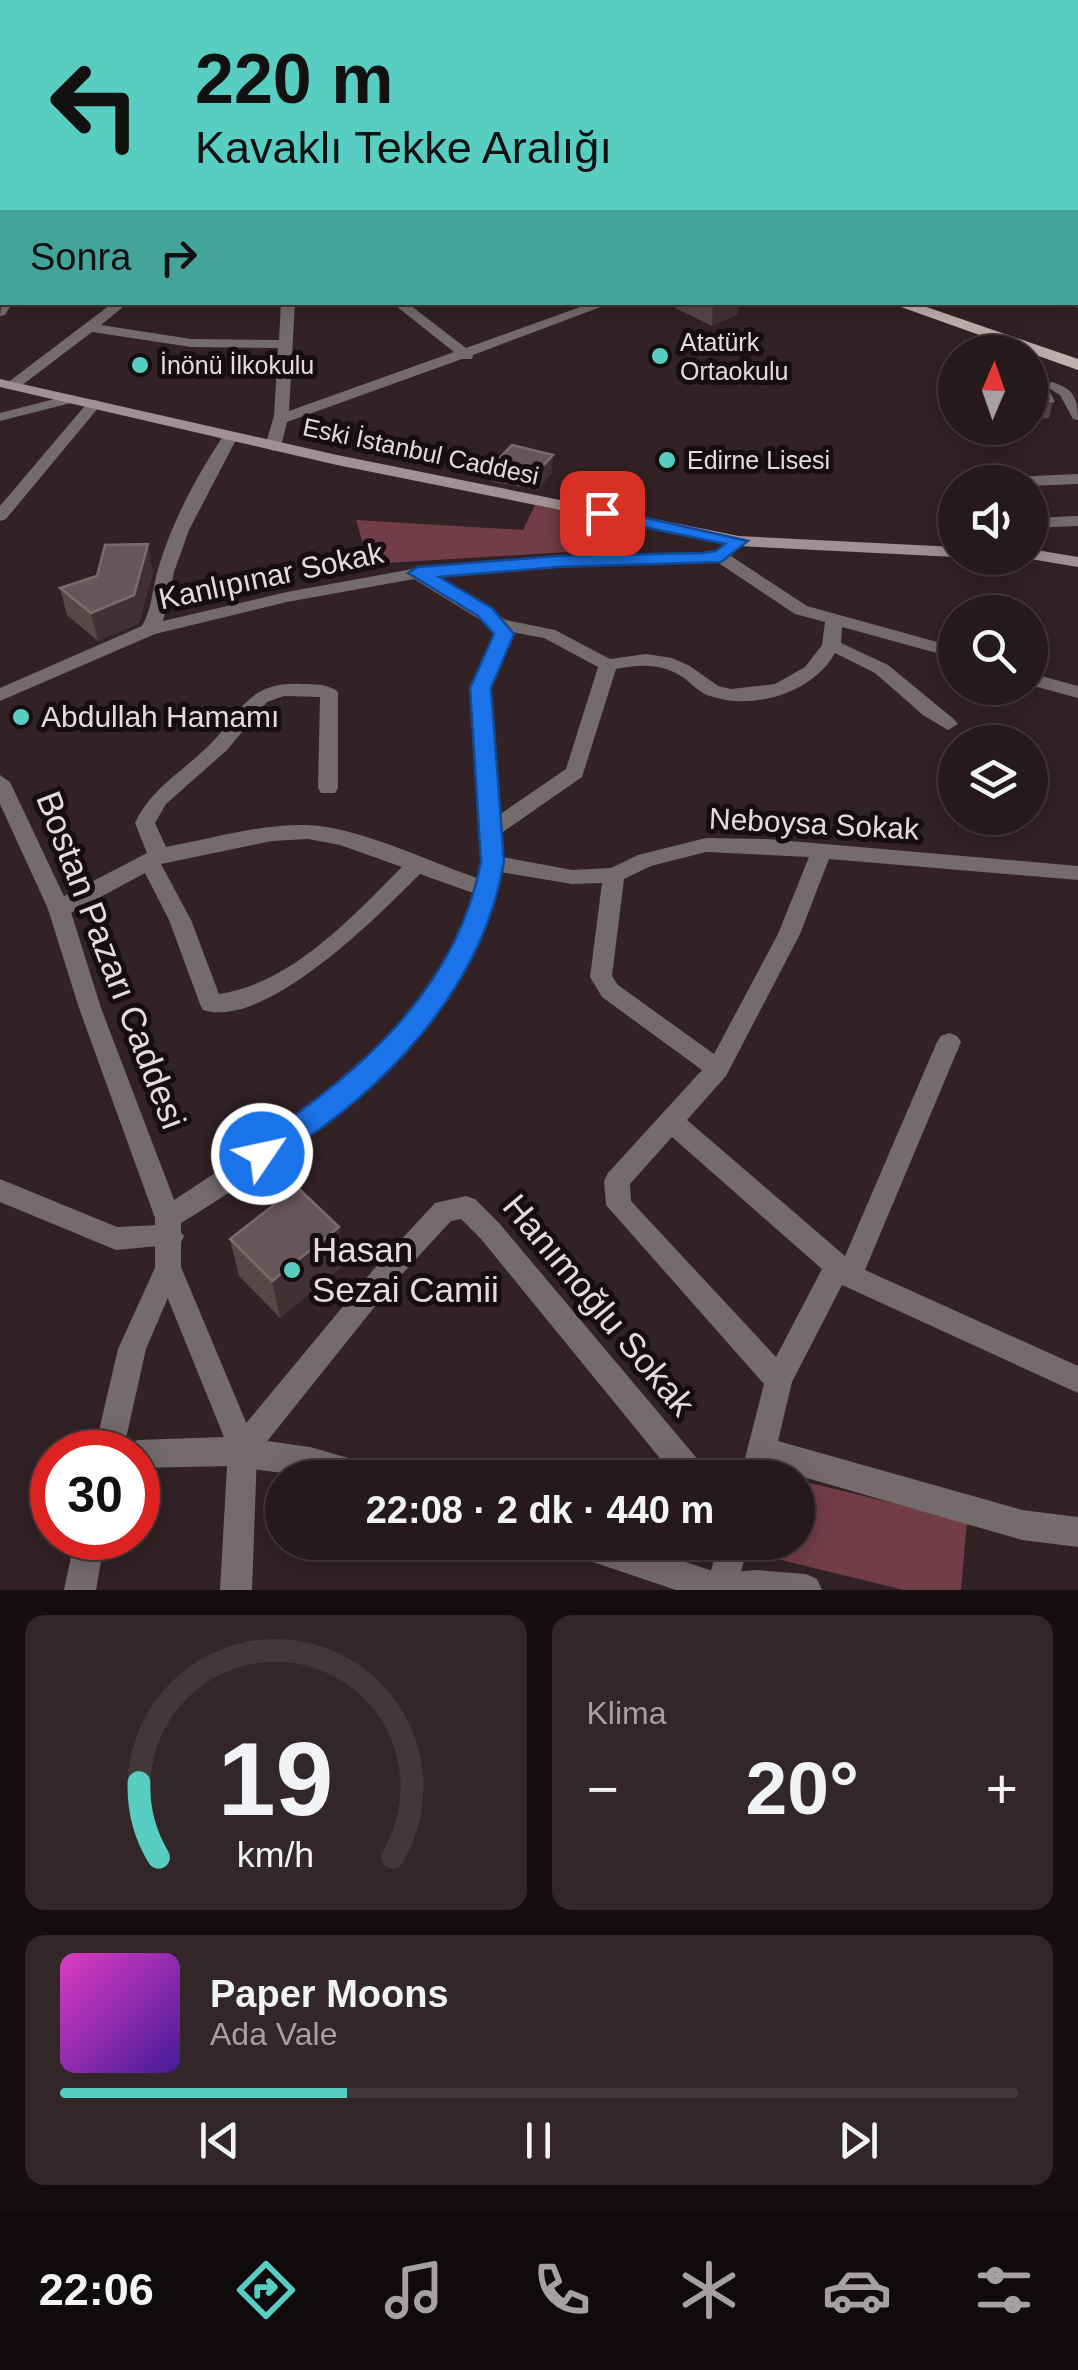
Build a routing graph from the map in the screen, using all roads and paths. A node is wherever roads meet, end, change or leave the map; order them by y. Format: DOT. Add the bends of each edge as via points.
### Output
graph roads {
  1 [pos="119,305"];
  2 [pos="288,305"];
  3 [pos="401,305"];
  4 [pos="600,305"];
  5 [pos="904,305"];
  6 [pos="930,305"];
  7 [pos="93,328"];
  8 [pos="287,344"];
  9 [pos="1078,355"];
  10 [pos="467,356"];
  11 [pos="1078,364"];
  12 [pos="6,384"];
  13 [pos="1052,386"];
  14 [pos="70,399"];
  15 [pos="94,404"];
  16 [pos="1078,416"];
  17 [pos="0,417"];
  18 [pos="280,419"];
  19 [pos="230,436"];
  20 [pos="274,446"];
  21 [pos="1078,479"];
  22 [pos="1048,480"];
  23 [pos="0,516"];
  24 [pos="1078,521"];
  25 [pos="1048,522"];
  26 [pos="739,541"];
  27 [pos="938,551"];
  28 [pos="1048,555"];
  29 [pos="721,556"];
  30 [pos="1078,562"];
  31 [pos="418,573"];
  32 [pos="834,622"];
  33 [pos="500,624"];
  34 [pos="149,630"];
  35 [pos="831,645"];
  36 [pos="938,649"];
  37 [pos="608,664"];
  38 [pos="1048,684"];
  39 [pos="1078,692"];
  40 [pos="0,695"];
  41 [pos="948,724"];
  42 [pos="0,782"];
  43 [pos="328,788"];
  44 [pos="490,831"];
  45 [pos="822,852"];
  46 [pos="154,859"];
  47 [pos="492,862"];
  48 [pos="414,867"];
  49 [pos="1078,873"];
  50 [pos="614,876"];
  51 [pos="488,890"];
  52 [pos="59,909"];
  53 [pos="948,1042"];
  54 [pos="718,1069"];
  55 [pos="671,1121"];
  56 [pos="0,1190"];
  57 [pos="169,1227"];
  58 [pos="168,1267"];
  59 [pos="843,1272"];
  60 [pos="779,1380"];
  61 [pos="1078,1380"];
  62 [pos="113,1430"];
  63 [pos="243,1448"];
  64 [pos="160,1453"];
  65 [pos="320,1460"];
  66 [pos="681,1460"];
  67 [pos="760,1460"];
  68 [pos="815,1477"];
  69 [pos="1078,1532"];
  70 [pos="86,1560"];
  71 [pos="633,1560"];
  72 [pos="729,1560"];
  73 [pos="722,1589"];
  74 [pos="80,1590"];
  75 [pos="236,1590"];
  76 [pos="806,1590"];
  1 -- 7 [label="street"];
  2 -- 8 [label="street"];
  3 -- 10 [label="street"];
  4 -- 10 [label="street"];
  5 -- 11 [label="main road"];
  6 -- 9 [label="main road"];
  7 -- 8 [label="street" via="191,342"];
  7 -- 12 [label="street"];
  8 -- 18 [label="street"];
  10 -- 18 [label="street"];
  12 -- 14 [label="main road, Eski İstanbul Caddesi"];
  13 -- 16 [label="street" via="1066,392"];
  14 -- 15 [label="main road, Eski İstanbul Caddesi"];
  14 -- 17 [label="street"];
  15 -- 19 [label="main road, Eski İstanbul Caddesi"];
  15 -- 23 [label="street"];
  18 -- 20 [label="street"];
  19 -- 20 [label="main road, Eski İstanbul Caddesi"];
  19 -- 34 [label="street" via="185,515 165,570 161,614"];
  20 -- 26 [label="main road, Eski İstanbul Caddesi"];
  21 -- 22 [label="street"];
  24 -- 25 [label="street"];
  26 -- 27 [label="main road, Eski İstanbul Caddesi"];
  26 -- 29 [label="street"];
  28 -- 30 [label="main road"];
  29 -- 31 [label="street, Kanlıpınar Sokak"];
  29 -- 32 [label="street" via="801,610"];
  31 -- 33 [label="street"];
  31 -- 34 [label="street, Kanlıpınar Sokak"];
  32 -- 35 [label="street"];
  32 -- 36 [label="street"];
  33 -- 37 [label="street" via="549,634"];
  33 -- 44 [label="street" via="504,634 480,688"];
  34 -- 40 [label="street, Kanlıpınar Sokak"];
  35 -- 37 [label="street" via="814,667 768,694 714,692 656,660"];
  35 -- 41 [label="street" via="866,658"];
  37 -- 44 [label="street" via="575,772"];
  38 -- 39 [label="street"];
  42 -- 52 [label="street, Bostan Pazarı Caddesi"];
  43 -- 46 [label="street" via="329,692 270,693 219,747 152,802 145,824"];
  44 -- 47 [label="street"];
  45 -- 49 [label="street, Neboysa Sokak"];
  45 -- 50 [label="street, Neboysa Sokak" via="706,845 645,860"];
  45 -- 54 [label="street" via="790,934"];
  46 -- 48 [label="street" via="308,832 343,838"];
  46 -- 48 [label="street" via="210,1004 234,1004 315,958"];
  46 -- 52 [label="street"];
  47 -- 50 [label="street, Neboysa Sokak" via="572,877"];
  47 -- 51 [label="street"];
  48 -- 51 [label="street"];
  50 -- 54 [label="street" via="602,976 610,991"];
  51 -- 57 [label="street" via="452,973 401,1043 325,1111"];
  52 -- 57 [label="street, Bostan Pazarı Caddesi"];
  53 -- 59 [label="street"];
  54 -- 55 [label="street"];
  55 -- 59 [label="street"];
  55 -- 60 [label="street" via="617,1180 619,1205"];
  56 -- 57 [label="street" via="116,1240"];
  57 -- 58 [label="street, Bostan Pazarı Caddesi"];
  58 -- 62 [label="street" via="132,1349"];
  58 -- 63 [label="street, Bostan Pazarı Caddesi"];
  59 -- 60 [label="street"];
  59 -- 61 [label="street"];
  60 -- 67 [label="street"];
  63 -- 64 [label="street"];
  63 -- 65 [label="street"];
  63 -- 66 [label="street, Hanımoğlu Sokak" via="444,1211 466,1207"];
  63 -- 75 [label="street, Bostan Pazarı Caddesi"];
  68 -- 69 [label="street"];
  70 -- 74 [label="street"];
  71 -- 73 [label="street"];
  72 -- 73 [label="street"];
  73 -- 76 [label="street"];
}
